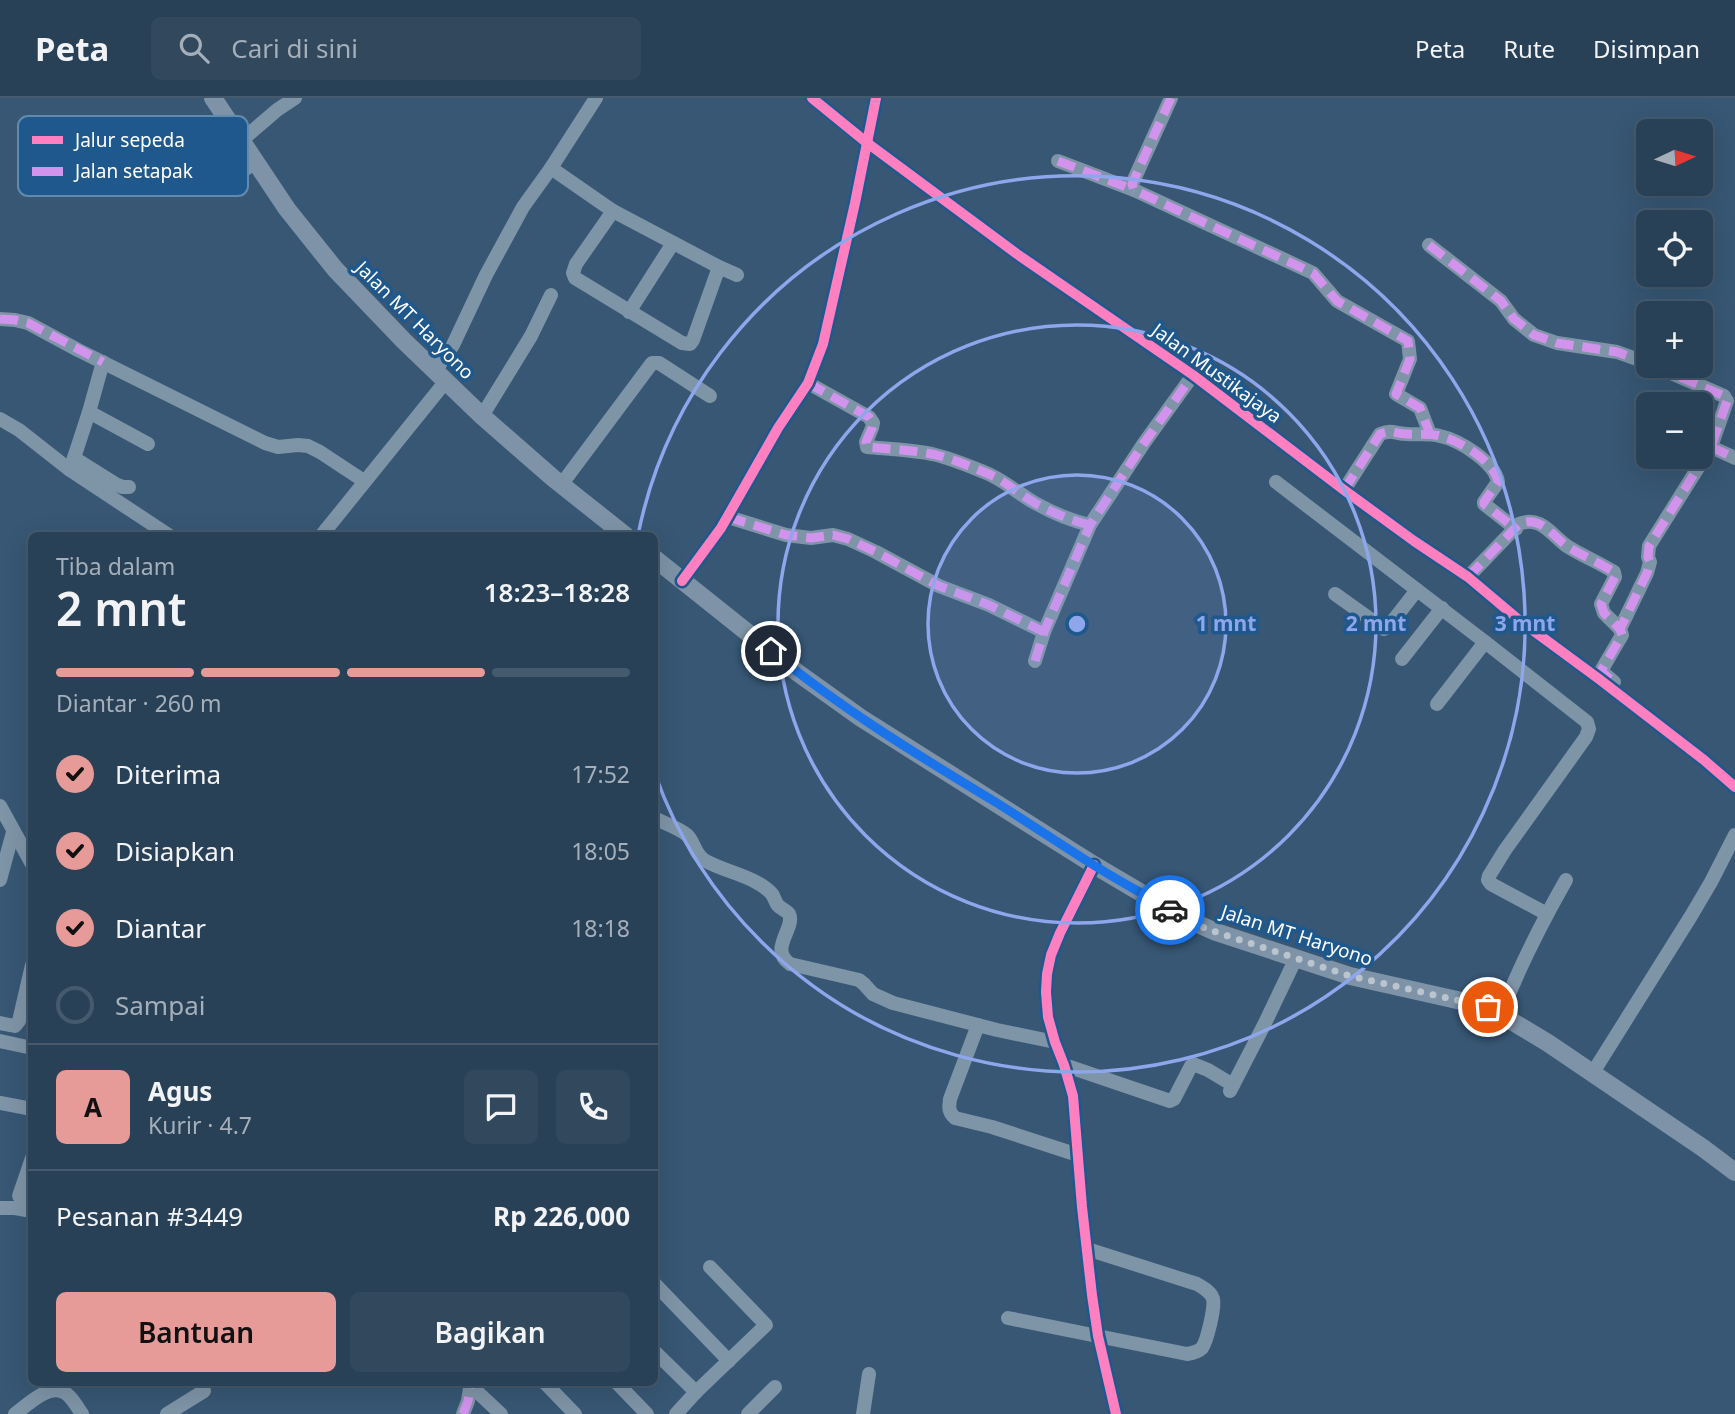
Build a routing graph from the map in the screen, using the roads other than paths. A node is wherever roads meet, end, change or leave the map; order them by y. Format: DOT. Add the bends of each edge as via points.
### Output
graph roads {
  1 [pos="213,98"];
  2 [pos="295,98"];
  3 [pos="596,98"];
  4 [pos="812,98"];
  5 [pos="876,98"];
  6 [pos="1171,98"];
  7 [pos="225,116"];
  8 [pos="248,135"];
  9 [pos="866,142"];
  10 [pos="248,152"];
  11 [pos="255,162"];
  12 [pos="1058,162"];
  13 [pos="248,167"];
  14 [pos="551,168"];
  15 [pos="1133,190"];
  16 [pos="613,211"];
  17 [pos="673,243"];
  18 [pos="1429,245"];
  19 [pos="719,267"];
  20 [pos="737,275"];
  21 [pos="551,295"];
  22 [pos="629,312"];
  23 [pos="0,319"];
  24 [pos="1636,359"];
  25 [pos="103,362"];
  26 [pos="1194,375"];
  27 [pos="441,376"];
  28 [pos="1682,378"];
  29 [pos="808,383"];
  30 [pos="710,396"];
  31 [pos="89,412"];
  32 [pos="482,416"];
  33 [pos="0,419"];
  34 [pos="1430,434"];
  35 [pos="1713,441"];
  36 [pos="148,444"];
  37 [pos="1713,448"];
  38 [pos="1735,458"];
  39 [pos="72,464"];
  40 [pos="1697,469"];
  41 [pos="364,481"];
  42 [pos="1276,482"];
  43 [pos="561,485"];
  44 [pos="129,487"];
  45 [pos="1344,490"];
  46 [pos="727,517"];
  47 [pos="1090,525"];
  48 [pos="1516,529"];
  49 [pos="165,532"];
  50 [pos="324,532"];
  51 [pos="621,532"];
  52 [pos="658,562"];
  53 [pos="1468,577"];
  54 [pos="682,581"];
  55 [pos="1418,590"];
  56 [pos="1335,594"];
  57 [pos="1441,608"];
  58 [pos="1620,629"];
  59 [pos="1044,632"];
  60 [pos="1485,642"];
  61 [pos="1402,659"];
  62 [pos="1035,661"];
  63 [pos="1437,704"];
  64 [pos="1735,780"];
  65 [pos="1735,787"];
  66 [pos="0,806"];
  67 [pos="658,820"];
  68 [pos="7,825"];
  69 [pos="1735,835"];
  70 [pos="28,858"];
  71 [pos="1094,865"];
  72 [pos="0,880"];
  73 [pos="1566,880"];
  74 [pos="1547,914"];
  75 [pos="1297,958"];
  76 [pos="28,982"];
  77 [pos="1501,1014"];
  78 [pos="0,1023"];
  79 [pos="978,1025"];
  80 [pos="0,1041"];
  81 [pos="1055,1042"];
  82 [pos="28,1047"];
  83 [pos="1064,1065"];
  84 [pos="1592,1074"];
  85 [pos="0,1102"];
  86 [pos="28,1108"];
  87 [pos="1078,1155"];
  88 [pos="28,1169"];
  89 [pos="1735,1172"];
  90 [pos="28,1199"];
  91 [pos="0,1208"];
  92 [pos="28,1210"];
  93 [pos="1087,1249"];
  94 [pos="710,1267"];
  95 [pos="658,1287"];
  96 [pos="1008,1318"];
  97 [pos="1098,1336"];
  98 [pos="658,1356"];
  99 [pos="729,1361"];
  100 [pos="869,1374"];
  101 [pos="471,1386"];
  102 [pos="473,1386"];
  103 [pos="548,1386"];
  104 [pos="620,1386"];
  105 [pos="775,1387"];
  106 [pos="204,1391"];
  107 [pos="696,1392"];
  108 [pos="15,1414"];
  109 [pos="82,1414"];
  110 [pos="167,1414"];
  111 [pos="463,1414"];
  112 [pos="501,1414"];
  113 [pos="575,1414"];
  114 [pos="647,1414"];
  115 [pos="676,1414"];
  116 [pos="748,1414"];
  117 [pos="863,1414"];
  118 [pos="1115,1414"];
  1 -- 7 [label="main road, Jalan MT Haryono"];
  2 -- 8 [label="street"];
  3 -- 14 [label="street"];
  4 -- 9 [label="street, Jalan Mustikajaya"];
  5 -- 9 [label="street"];
  6 -- 15 [label="street"];
  9 -- 26 [label="street, Jalan Mustikajaya" via="1017,254"];
  9 -- 29 [label="street" via="823,344"];
  10 -- 11 [label="main road, Jalan MT Haryono"];
  11 -- 13 [label="street"];
  11 -- 27 [label="main road, Jalan MT Haryono" via="335,269"];
  12 -- 15 [label="street"];
  14 -- 16 [label="street"];
  14 -- 27 [label="street" via="523,207 486,275"];
  15 -- 34 [label="street" via="1313,273 1337,301 1408,341 1410,359 1396,394 1420,408"];
  16 -- 17 [label="street"];
  16 -- 22 [label="street" via="573,273"];
  17 -- 19 [label="street"];
  17 -- 22 [label="street"];
  18 -- 24 [label="street" via="1501,301 1534,335 1557,344"];
  19 -- 20 [label="street"];
  19 -- 22 [label="street" via="690,344"];
  21 -- 32 [label="street"];
  23 -- 25 [label="street" via="28,323"];
  25 -- 31 [label="street"];
  25 -- 41 [label="street" via="265,443 307,446"];
  26 -- 45 [label="street, Jalan Mustikajaya"];
  26 -- 47 [label="street"];
  27 -- 32 [label="main road, Jalan MT Haryono"];
  27 -- 41 [label="street"];
  28 -- 35 [label="street" via="1726,397"];
  29 -- 46 [label="street"];
  29 -- 47 [label="street" via="869,417 873,423 867,447 945,457"];
  30 -- 43 [label="street" via="652,363"];
  31 -- 36 [label="street"];
  31 -- 39 [label="street"];
  32 -- 43 [label="main road, Jalan MT Haryono"];
  33 -- 39 [label="street"];
  34 -- 45 [label="street" via="1390,430 1381,434"];
  34 -- 48 [label="street" via="1461,444 1494,471 1498,482 1484,504"];
  37 -- 38 [label="street"];
  39 -- 44 [label="street"];
  39 -- 49 [label="street"];
  40 -- 58 [label="street" via="1649,546 1649,566"];
  41 -- 50 [label="street"];
  42 -- 55 [label="street"];
  43 -- 51 [label="main road, Jalan MT Haryono"];
  45 -- 53 [label="street, Jalan Mustikajaya"];
  46 -- 54 [label="street"];
  46 -- 59 [label="street" via="786,535 848,539"];
  47 -- 59 [label="street"];
  48 -- 53 [label="street"];
  48 -- 58 [label="street" via="1523,522 1539,524 1565,545 1614,572 1601,604"];
  52 -- 54 [label="main road, Jalan MT Haryono"];
  53 -- 65 [label="street, Jalan Mustikajaya"];
  54 -- 71 [label="main road, Jalan MT Haryono" via="861,718"];
  55 -- 56 [label="street" via="1384,629"];
  55 -- 57 [label="street"];
  57 -- 60 [label="street"];
  57 -- 61 [label="street"];
  58 -- 64 [label="street" via="1621,636 1601,671"];
  59 -- 62 [label="street"];
  60 -- 63 [label="street"];
  60 -- 74 [label="street" via="1589,729 1488,880"];
  66 -- 68 [label="street"];
  67 -- 79 [label="street" via="686,834 696,855 770,892 789,914 782,954 790,964 859,980 873,995 893,1003"];
  68 -- 70 [label="street"];
  68 -- 72 [label="street"];
  69 -- 84 [label="street" via="1691,916"];
  71 -- 75 [label="main road, Jalan MT Haryono" via="1197,925"];
  71 -- 81 [label="street" via="1051,955 1046,992"];
  73 -- 74 [label="street"];
  74 -- 77 [label="street"];
  75 -- 77 [label="main road, Jalan MT Haryono"];
  75 -- 83 [label="street" via="1231,1088 1193,1064 1170,1101"];
  76 -- 78 [label="street" via="19,1021 15,1026"];
  77 -- 84 [label="main road, Jalan MT Haryono"];
  79 -- 81 [label="street"];
  79 -- 87 [label="street" via="950,1099 951,1115"];
  80 -- 82 [label="street"];
  81 -- 83 [label="street"];
  83 -- 87 [label="street" via="1073,1096"];
  84 -- 89 [label="main road, Jalan MT Haryono"];
  85 -- 86 [label="street"];
  87 -- 93 [label="street"];
  88 -- 90 [label="street" via="19,1196"];
  91 -- 92 [label="street"];
  93 -- 97 [label="street"];
  93 -- 97 [label="street" via="1197,1284 1209,1292 1213,1303 1203,1345 1194,1353"];
  94 -- 99 [label="street" via="766,1325"];
  95 -- 99 [label="street"];
  96 -- 97 [label="street"];
  97 -- 118 [label="street"];
  98 -- 107 [label="street"];
  99 -- 107 [label="street"];
  100 -- 117 [label="street"];
  101 -- 111 [label="street"];
  102 -- 112 [label="street"];
  103 -- 113 [label="street"];
  104 -- 114 [label="street"];
  105 -- 116 [label="street"];
  106 -- 110 [label="street"];
  107 -- 115 [label="street"];
  108 -- 109 [label="street" via="56,1390 70,1396"];
}
